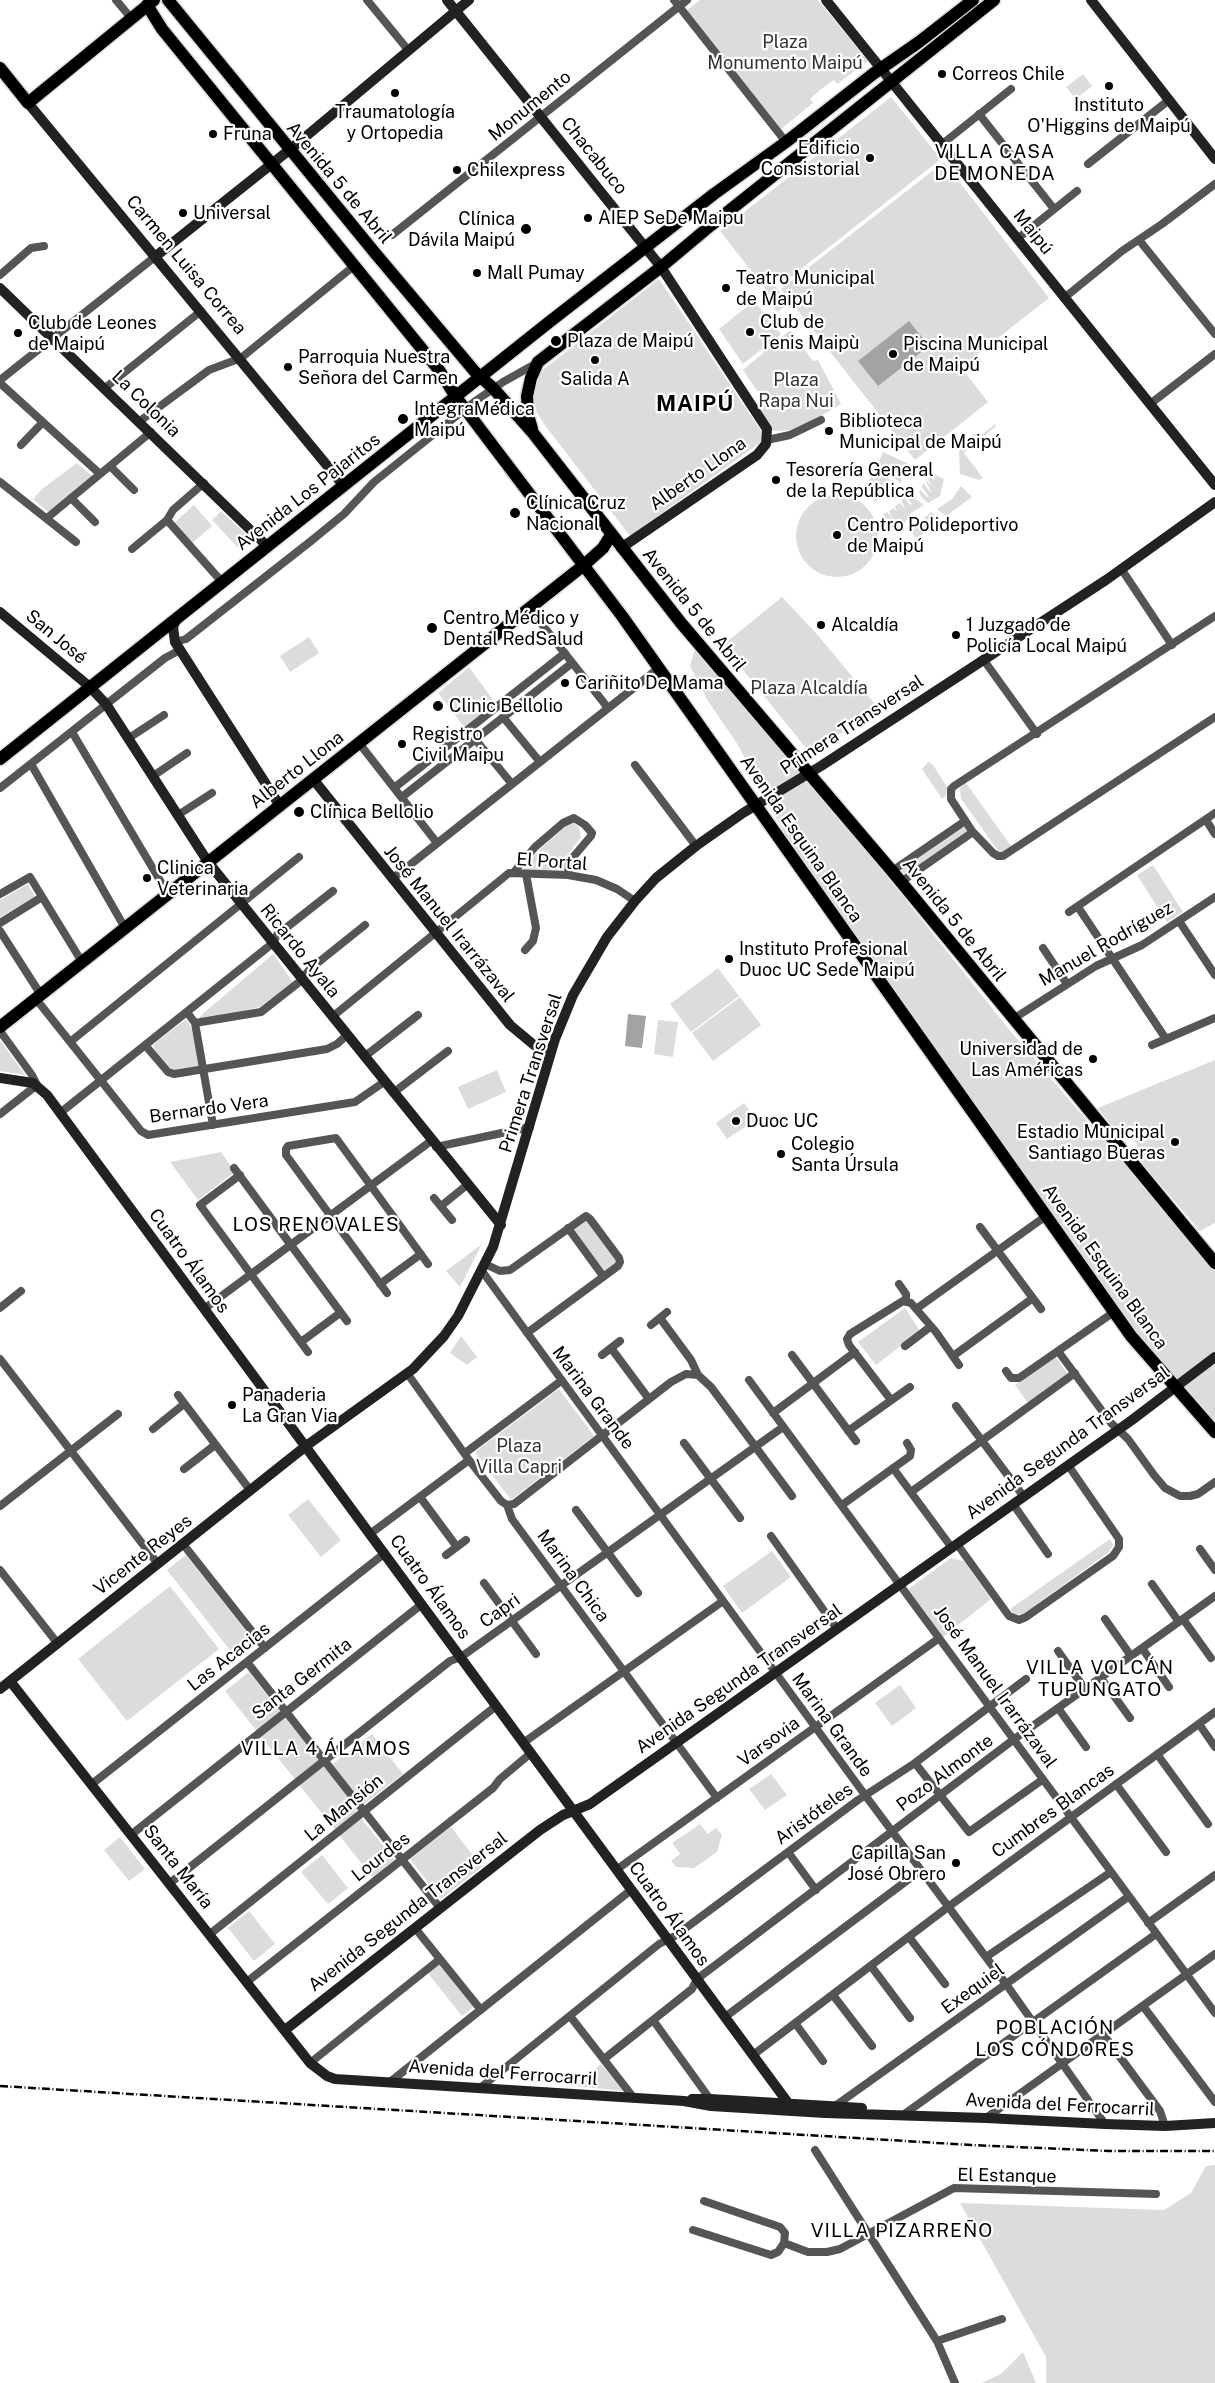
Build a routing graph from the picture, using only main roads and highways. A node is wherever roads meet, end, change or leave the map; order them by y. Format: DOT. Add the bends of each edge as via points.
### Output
graph roads {
  1 [pos="168,0"];
  2 [pos="973,0"];
  3 [pos="994,0"];
  4 [pos="148,2"];
  5 [pos="0,68"];
  6 [pos="481,377"];
  7 [pos="456,397"];
  8 [pos="533,433"];
  9 [pos="611,534"];
  10 [pos="584,565"];
  11 [pos="0,759"];
  12 [pos="0,1029"];
  13 [pos="1215,1263"];
  14 [pos="1215,1432"];
  1 -- 6 [label="main road, Avenida 5 de Abril" via="289,150"];
  2 -- 6 [label="main road, Avenida Los Pajaritos" via="714,194"];
  3 -- 8 [label="main road, Avenida Los Pajaritos" via="661,268 538,362 527,396"];
  4 -- 5 [label="main road, Carmen Luisa Correa" via="28,103"];
  4 -- 7 [label="main road" via="162,29 439,370"];
  6 -- 7 [label="main road, Avenida Los Pajaritos"];
  6 -- 8 [label="main road, Avenida 5 de Abril"];
  7 -- 10 [label="main road, Avenida Esquina Blanca"];
  7 -- 11 [label="main road, Avenida Los Pajaritos"];
  8 -- 9 [label="main road, Avenida 5 de Abril"];
  9 -- 10 [label="main road, Alberto Llona" via="603,548"];
  9 -- 13 [label="main road, Avenida 5 de Abril"];
  10 -- 12 [label="main road, Alberto Llona"];
  10 -- 14 [label="main road, Avenida Esquina Blanca" via="1114,1312 1140,1347"];
}
